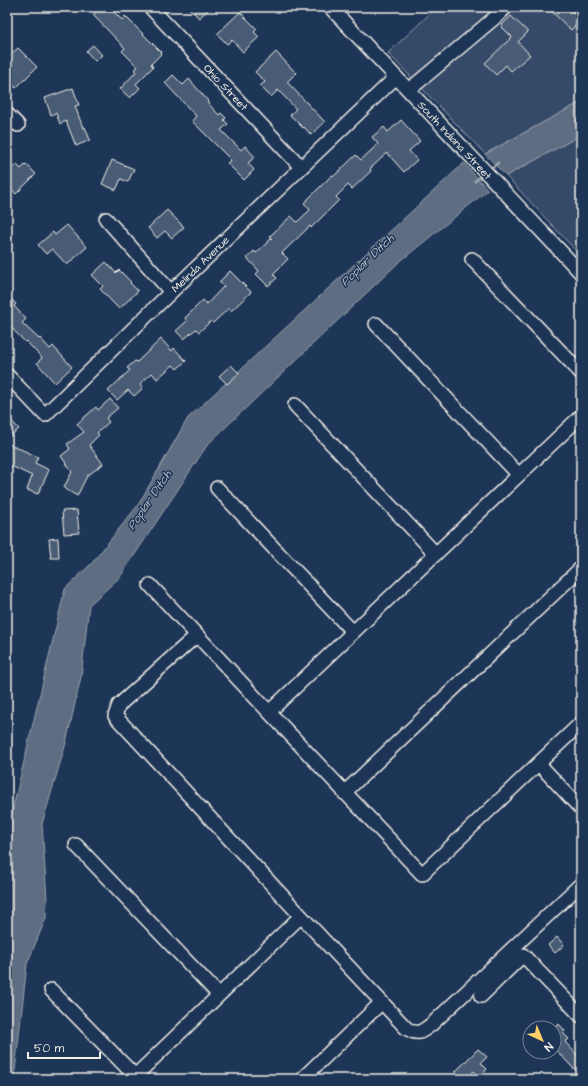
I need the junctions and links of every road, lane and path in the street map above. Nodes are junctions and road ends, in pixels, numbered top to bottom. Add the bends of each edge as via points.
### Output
1 (150, 7) edge
2 (330, 7) edge
3 (506, 7) edge
4 (396, 77) junction
5 (409, 90) junction
6 (7, 114) edge
7 (18, 125) dead end
8 (301, 168) junction
9 (106, 218) dead end
10 (472, 259) dead end
11 (581, 273) edge
12 (171, 292) junction
13 (376, 324) dead end
14 (581, 373) edge
15 (7, 375) edge
16 (295, 405) dead end
17 (581, 416) edge
18 (519, 475) junction
19 (217, 488) dead end
20 (436, 554) junction
21 (581, 568) edge
22 (150, 585) dead end
23 (353, 632) junction
24 (197, 635) junction
25 (268, 712) junction
26 (581, 723) edge
27 (538, 764) junction
28 (344, 793) junction
29 (581, 809) edge
30 (76, 845) dead end
31 (581, 884) edge
32 (301, 916) junction
33 (51, 990) dead end
34 (219, 995) junction
35 (481, 996) dead end
36 (382, 1002) junction
37 (581, 1016) edge
38 (133, 1077) edge
39 (302, 1079) edge

1 - 8 street, Ohio Street
2 - 4 street, South Indiana Street
3 - 5 street
4 - 5 street, South Indiana Street
4 - 8 street, Melinda Avenue
5 - 11 street, South Indiana Street
6 - 7 street
8 - 12 street, Melinda Avenue
9 - 12 street
10 - 14 street
12 - 15 street, Melinda Avenue via 45,415
13 - 18 street
16 - 20 street
17 - 18 street
18 - 20 street
19 - 23 street
20 - 23 street
21 - 28 street
22 - 24 street
23 - 25 street
24 - 25 street
24 - 32 street via 119,705 115,716
25 - 28 street
26 - 27 street
27 - 28 street via 422,874
27 - 29 street
30 - 34 street
31 - 36 street via 421,1032 413,1033 406,1028
32 - 34 street
32 - 36 street
33 - 38 street
34 - 38 street
35 - 37 street via 523,955
36 - 39 street

